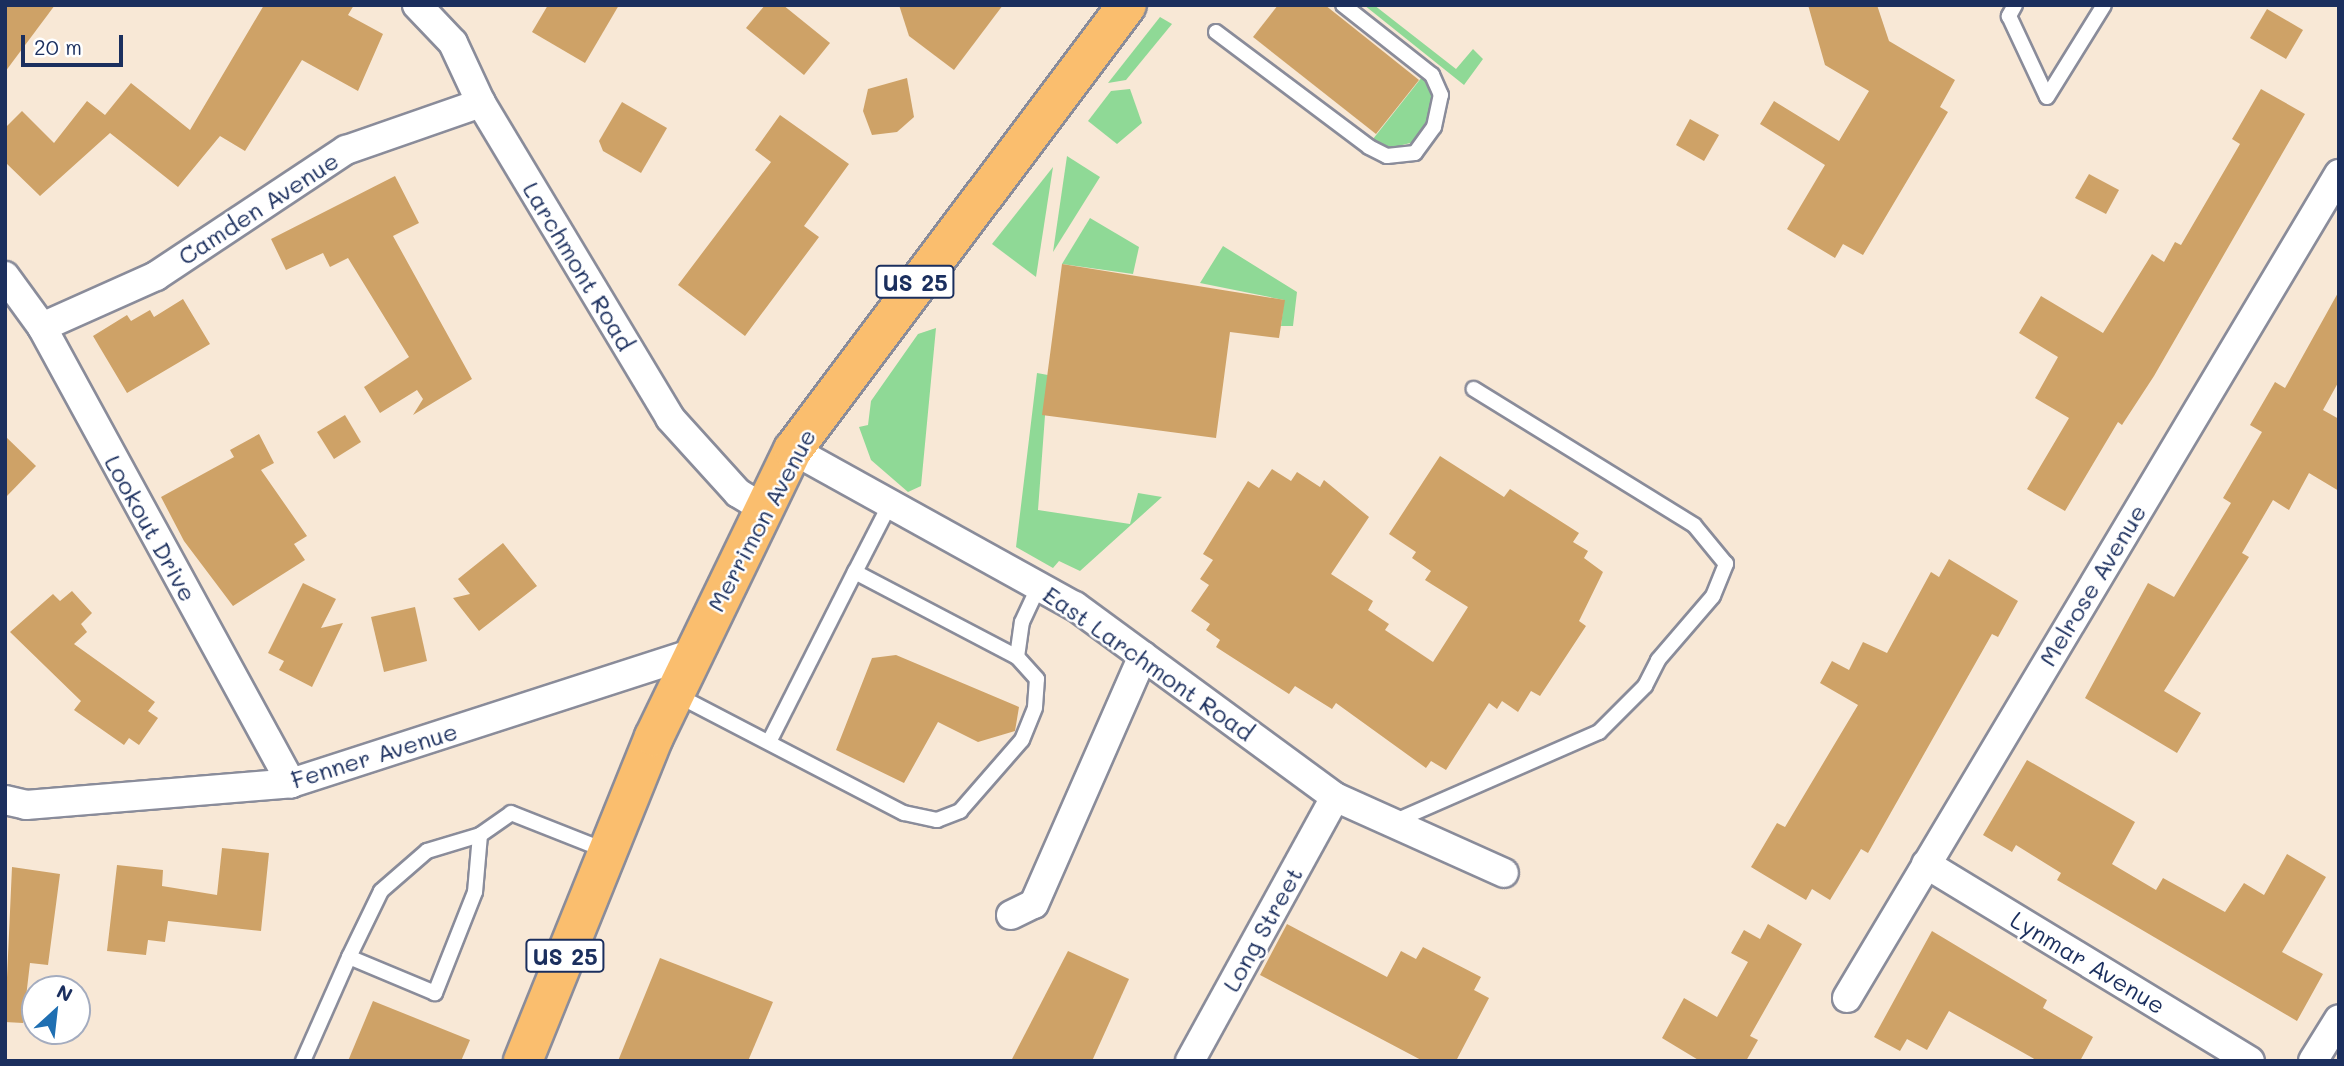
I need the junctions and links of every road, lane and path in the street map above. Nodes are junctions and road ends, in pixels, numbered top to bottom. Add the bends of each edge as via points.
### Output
1 (416, 5) edge
2 (1343, 5) edge
3 (2015, 5) edge
4 (2104, 5) edge
5 (1122, 7) edge
6 (1216, 32) dead end
7 (481, 103) junction
8 (2339, 173) edge
9 (5, 276) edge
10 (41, 327) junction
11 (1474, 389) dead end
12 (793, 450) junction
13 (890, 504) junction
14 (765, 509) junction
15 (855, 572) junction
16 (1039, 586) junction
17 (691, 654) junction
18 (1143, 656) junction
19 (1017, 657) junction
20 (674, 693) junction
21 (769, 742) junction
22 (290, 783) junction
23 (1335, 797) junction
24 (5, 800) edge
25 (1392, 822) junction
26 (480, 835) junction
27 (608, 852) junction
28 (1926, 864) junction
29 (1504, 873) dead end
30 (1011, 915) dead end
31 (349, 957) junction
32 (1847, 998) dead end
33 (2339, 1019) edge
34 (303, 1061) edge
35 (523, 1061) edge
36 (1189, 1061) edge
37 (2250, 1061) edge
38 (2313, 1061) edge

1 - 7 street, Larchmont Road via 453,43
2 - 6 lane via 1432,75 1441,95 1434,127 1415,153 1387,156 1369,147
3 - 4 lane via 2009,16 2047,97
5 - 12 main road, Merrimon Avenue / US 25
7 - 10 street, Camden Avenue via 346,150 156,276
7 - 14 street, Larchmont Road via 670,418 738,493
8 - 28 street, Melrose Avenue
9 - 10 street, Lookout Drive
10 - 22 street, Lookout Drive
11 - 25 lane via 1694,526 1726,564 1713,596 1658,660 1645,686 1599,732
12 - 13 street, East Larchmont Road
12 - 14 main road, Merrimon Avenue / US 25
13 - 15 lane
13 - 16 street, East Larchmont Road
14 - 17 main road, Merrimon Avenue / US 25
15 - 19 lane
15 - 21 lane
16 - 18 street, East Larchmont Road
16 - 19 lane via 1022,622
17 - 20 main road, Merrimon Avenue / US 25
17 - 22 street, Fenner Avenue
18 - 23 street, East Larchmont Road
18 - 30 street via 1034,904
19 - 21 lane via 1037,679 1035,707 1021,740 960,811 937,820 904,813
20 - 21 lane
20 - 27 main road, Merrimon Avenue / US 25
22 - 24 street, Fenner Avenue via 26,805
23 - 25 street, East Larchmont Road
23 - 36 street, Long Street
25 - 29 street, East Larchmont Road
26 - 27 lane via 511,813
26 - 31 lane via 427,851 381,891
26 - 31 lane via 475,892 435,993
27 - 35 main road, Merrimon Avenue / US 25
28 - 32 street, Melrose Avenue
28 - 37 street, Lynmar Avenue
31 - 34 lane
33 - 38 street

